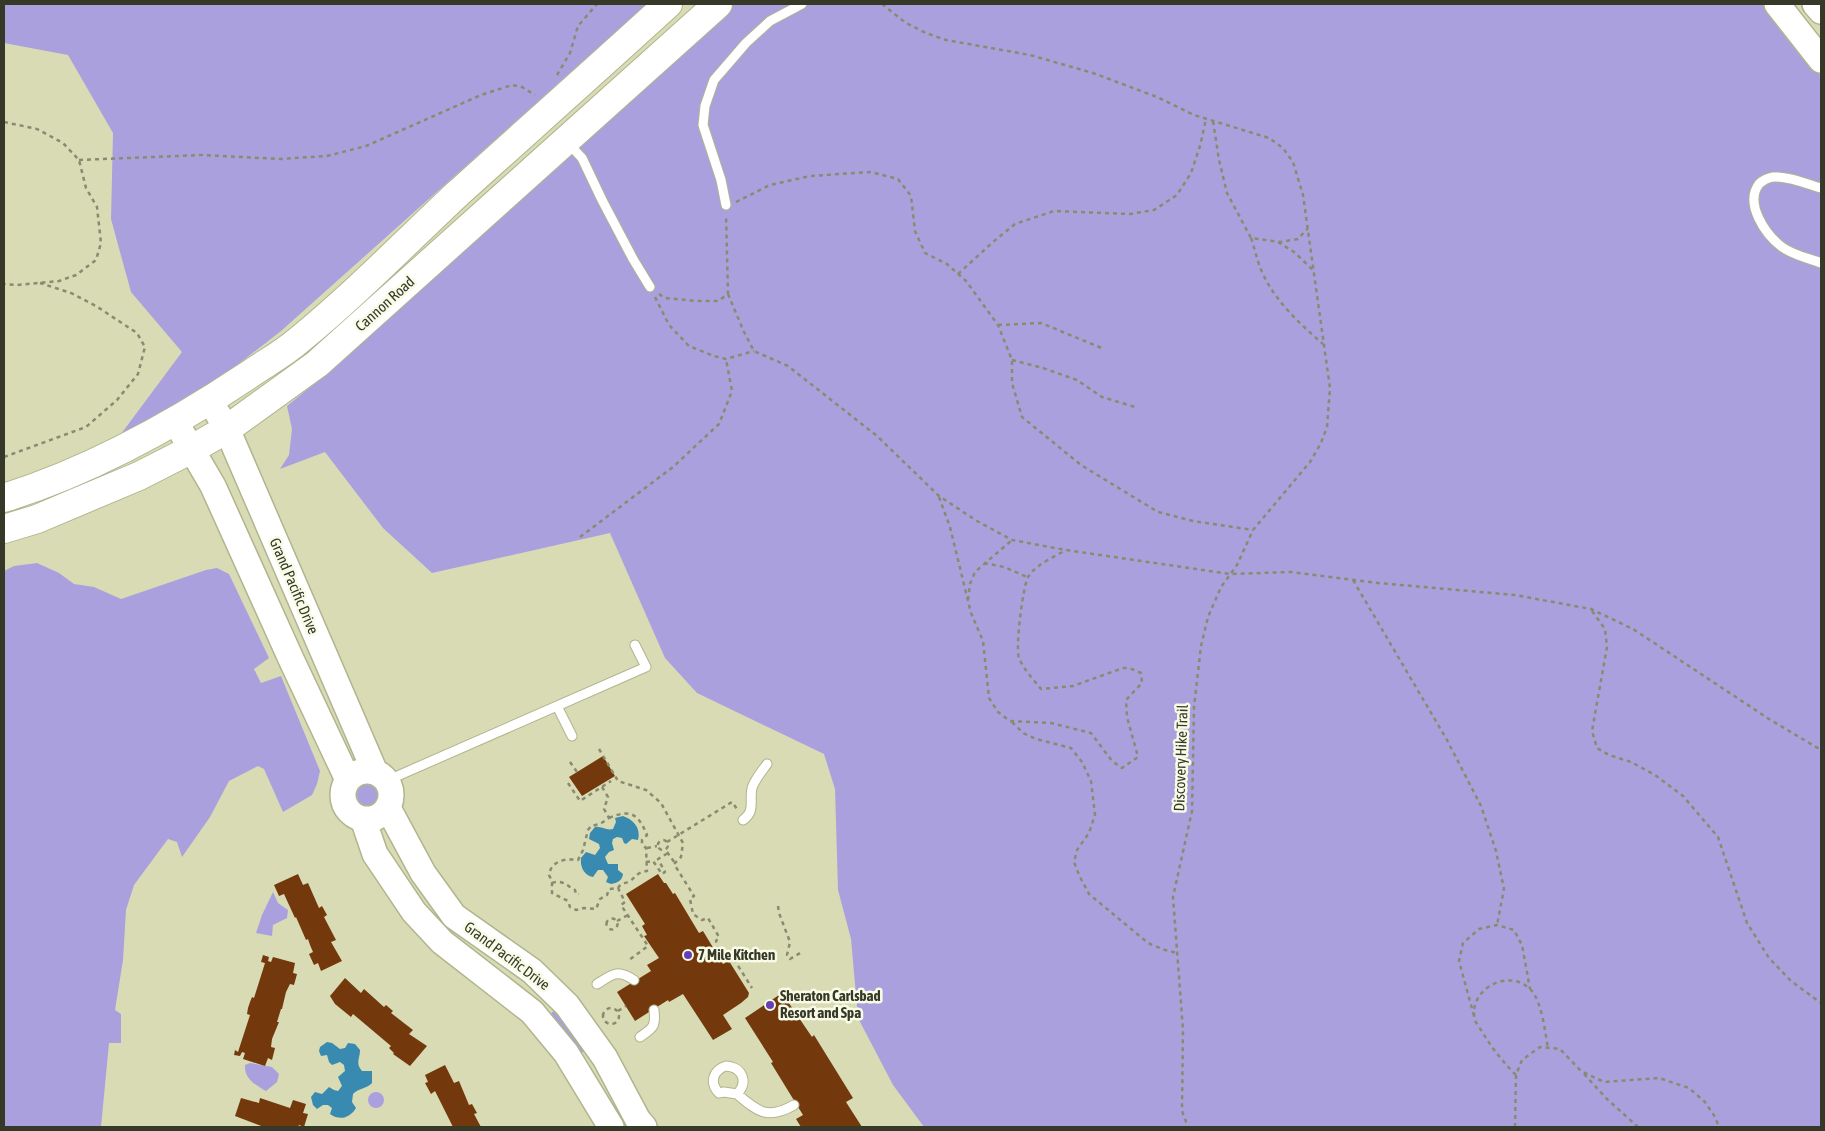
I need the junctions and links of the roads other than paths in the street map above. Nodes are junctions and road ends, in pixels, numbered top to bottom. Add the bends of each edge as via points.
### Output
1 (668, 4) edge
2 (718, 4) edge
3 (802, 4) edge
4 (1778, 4) edge
5 (1815, 4) edge
6 (1821, 11) edge
7 (1821, 60) edge
8 (566, 141) junction
9 (1821, 188) edge
10 (726, 205) road end
11 (1821, 263) edge
12 (650, 287) road end
13 (210, 401) junction
14 (175, 421) junction
15 (227, 429) junction
16 (192, 449) junction
17 (4, 498) edge
18 (4, 529) edge
19 (635, 645) dead end
20 (320, 646) junction
21 (291, 659) junction
22 (557, 706) junction
23 (572, 736) dead end
24 (767, 764) dead end
25 (381, 777) junction
26 (348, 780) junction
27 (388, 808) junction
28 (363, 819) junction
29 (743, 820) dead end
30 (440, 897) junction
31 (417, 915) junction
32 (634, 980) dead end
33 (597, 984) dead end
34 (551, 989) junction
35 (529, 1010) junction
36 (654, 1010) dead end
37 (640, 1037) dead end
38 (737, 1094) dead end
39 (794, 1105) dead end
40 (611, 1127) edge
41 (644, 1127) edge

1 - 13 main road, Cannon Road via 554,93 332,312 296,342
2 - 8 main road, Cannon Road
3 - 10 lane via 770,21 746,42 714,80 705,106 703,125
4 - 7 street
5 - 6 street
8 - 12 lane via 582,158
8 - 15 main road, Cannon Road via 317,364
9 - 11 lane via 1774,177 1761,182 1754,198 1766,230 1777,242 1789,251
13 - 14 main road, Cannon Road
13 - 15 street, Grand Pacific Drive
14 - 16 street
14 - 17 main road, Cannon Road via 94,463 38,488
15 - 16 main road, Cannon Road
15 - 20 street, Grand Pacific Drive
16 - 18 main road, Cannon Road via 139,476
16 - 21 street via 213,486
19 - 22 lane via 646,667
20 - 21 street
20 - 25 street, Grand Pacific Drive
21 - 26 street
22 - 23 lane
22 - 25 lane
24 - 29 lane via 752,788 752,808
25 - 26 street via 360,772
25 - 27 street via 392,794
26 - 28 street via 343,792 344,804 351,814
27 - 28 street via 377,818
27 - 30 street, Grand Pacific Drive via 423,873
28 - 31 street, Grand Pacific Drive via 375,854
30 - 31 street
30 - 34 street, Grand Pacific Drive via 454,916 532,971
31 - 35 street, Grand Pacific Drive via 442,942
32 - 33 lane via 623,973 613,974
34 - 35 street
34 - 41 street, Grand Pacific Drive via 567,1005 605,1058
35 - 40 street, Grand Pacific Drive via 566,1053
36 - 37 lane via 656,1022 652,1030
38 - 39 lane via 762,1113 773,1114

